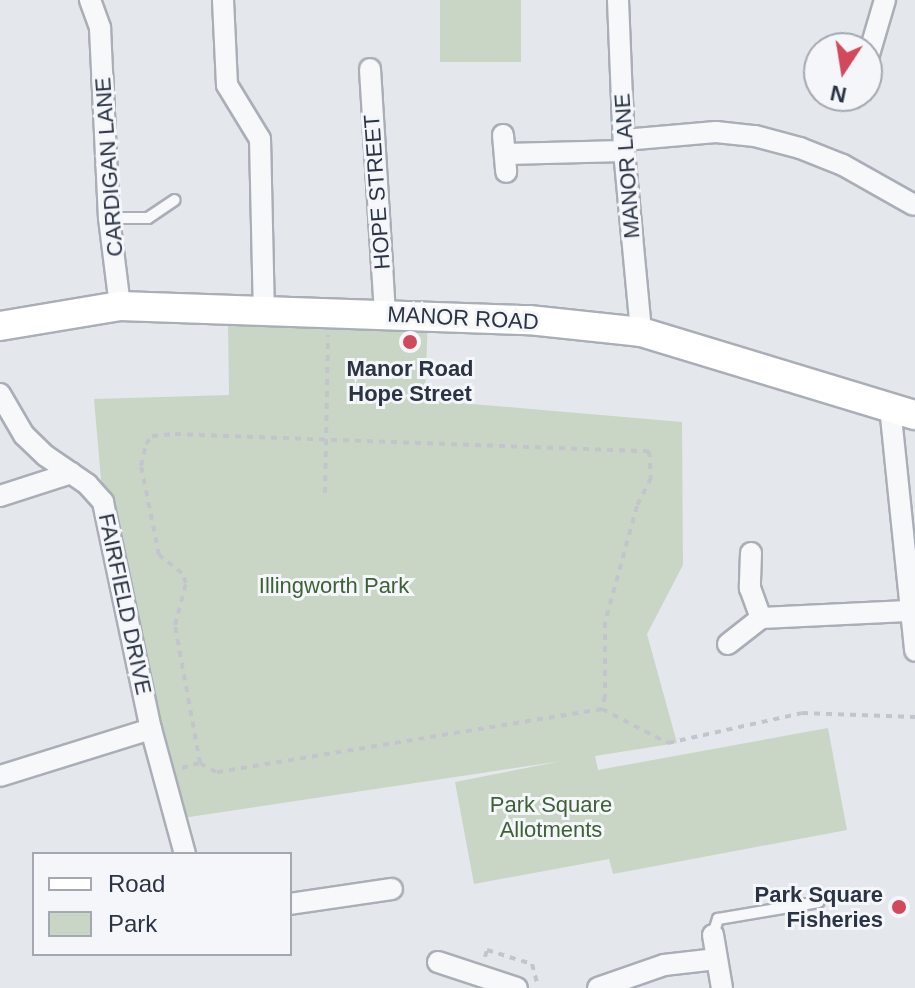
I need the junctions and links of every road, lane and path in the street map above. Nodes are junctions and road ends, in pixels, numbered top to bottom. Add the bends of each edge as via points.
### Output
1 (90, 0) edge
2 (223, 0) edge
3 (618, 0) edge
4 (885, 0) edge
5 (876, 32) edge
6 (370, 69) dead end
7 (624, 145) junction
8 (505, 154) dead end
9 (175, 200) dead end
10 (911, 209) edge
11 (109, 218) junction
12 (120, 306) junction
13 (264, 309) junction
14 (328, 312) junction
15 (385, 315) junction
16 (0, 326) edge
17 (641, 332) junction
18 (0, 394) edge
19 (902, 411) edge
20 (326, 439) junction
21 (71, 473) junction
22 (325, 493) dead end
23 (0, 496) edge
24 (751, 553) dead end
25 (908, 611) junction
26 (761, 618) junction
27 (728, 644) dead end
28 (915, 651) edge
29 (602, 709) junction
30 (915, 717) edge
31 (151, 729) junction
32 (0, 776) edge
33 (184, 852) edge
34 (392, 889) dead end
35 (819, 902) dead end
36 (292, 904) edge
37 (713, 935) joint
38 (717, 959) junction
39 (438, 962) dead end
40 (517, 988) edge
41 (598, 988) edge
42 (722, 988) edge

1 - 11 street, CARDIGAN LANE via 100,28
2 - 13 street via 227,85 260,139
3 - 7 street, MANOR LANE
4 - 5 street
6 - 15 street, HOPE STREET
7 - 8 street
7 - 10 street via 716,132 755,136 843,165
7 - 17 street, MANOR LANE
9 - 11 lane via 148,218
11 - 12 street, CARDIGAN LANE
12 - 13 street, MANOR ROAD
12 - 16 street, MANOR ROAD
13 - 14 street, MANOR ROAD
14 - 15 street, MANOR ROAD
14 - 20 path
15 - 17 street, MANOR ROAD via 529,320
17 - 19 street, MANOR ROAD
18 - 21 street, FAIRFIELD DRIVE via 24,435
19 - 25 street
20 - 22 path
20 - 29 path via 649,451 651,478 637,506 605,622
20 - 29 path via 175,434 152,436 146,444 141,466 159,555 186,583 175,625 200,763 216,772
21 - 23 street
21 - 31 street, FAIRFIELD DRIVE via 103,502
24 - 26 street via 750,588
25 - 26 street
25 - 28 street
26 - 27 street
29 - 30 path via 668,743 802,713
31 - 32 street
31 - 33 street, FAIRFIELD DRIVE
34 - 36 street
35 - 37 lane via 718,919
37 - 38 street
38 - 41 street via 664,965
38 - 42 street
39 - 40 street

